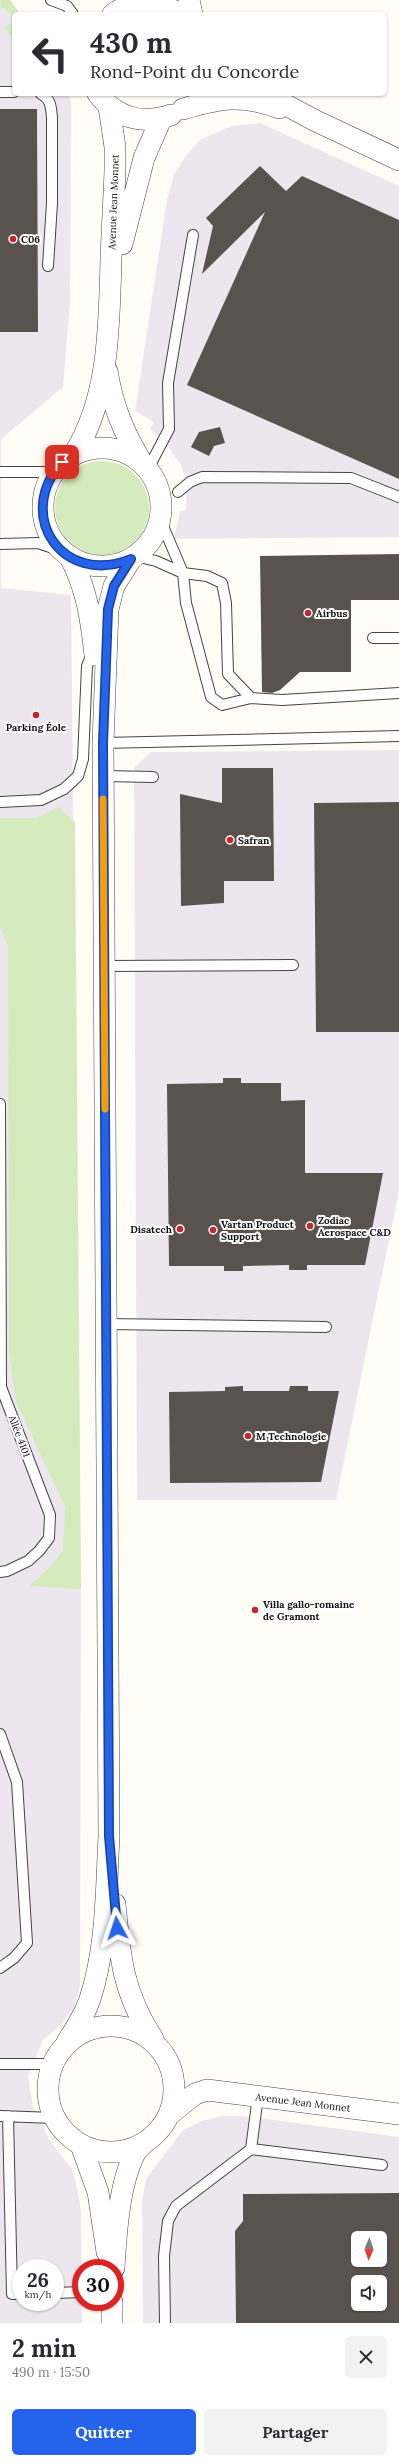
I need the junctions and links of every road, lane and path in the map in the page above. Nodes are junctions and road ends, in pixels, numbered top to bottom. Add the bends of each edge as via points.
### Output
1 (51, 0) edge
2 (189, 0) edge
3 (138, 1) edge
4 (72, 12) edge
5 (115, 12) edge
6 (177, 12) edge
7 (192, 12) edge
8 (0, 92) edge
9 (12, 92) edge
10 (44, 96) edge
11 (269, 96) edge
12 (103, 101) edge
13 (189, 101) edge
14 (161, 119) junction
15 (316, 121) junction
16 (399, 160) edge
17 (192, 235) dead end
18 (48, 266) dead end
19 (110, 298) junction
20 (106, 363) junction
21 (74, 454) junction
22 (145, 466) junction
23 (0, 472) edge
24 (53, 472) junction
25 (178, 492) dead end
26 (399, 497) edge
27 (160, 519) junction
28 (0, 544) edge
29 (66, 554) junction
30 (133, 557) junction
31 (183, 573) junction
32 (373, 638) dead end
33 (399, 638) edge
34 (94, 647) junction
35 (399, 693) edge
36 (251, 698) junction
37 (399, 736) edge
38 (103, 743) junction
39 (103, 776) junction
40 (153, 777) dead end
41 (0, 802) edge
42 (293, 965) dead end
43 (104, 966) junction
44 (0, 1104) edge
45 (1, 1175) edge
46 (106, 1324) junction
47 (326, 1327) dead end
48 (0, 1572) edge
49 (0, 1734) edge
50 (109, 1836) junction
51 (0, 1968) edge
52 (67, 2042) junction
53 (156, 2043) junction
54 (0, 2064) edge
55 (52, 2064) junction
56 (171, 2066) junction
57 (208, 2090) junction
58 (258, 2096) junction
59 (170, 2114) junction
60 (399, 2114) edge
61 (4, 2116) edge
62 (54, 2118) junction
63 (145, 2142) junction
64 (81, 2145) junction
65 (251, 2149) junction
66 (382, 2165) dead end
67 (108, 2259) edge
68 (115, 2259) edge
69 (12, 2294) edge
70 (112, 2311) edge
71 (112, 2323) edge
72 (165, 2323) edge

1 - 4 lane via 67,6
2 - 7 street
3 - 5 street
3 - 6 street via 171,8
8 - 9 lane
10 - 18 lane via 48,98 52,118 52,203
11 - 15 street
12 - 14 street via 125,117 143,121
12 - 19 street, Avenue Jean Monnet via 115,147
13 - 14 street
13 - 15 street via 243,98
14 - 19 street, Avenue Jean Monnet via 137,179
15 - 16 street
17 - 22 lane via 168,383 169,429
19 - 20 street, Avenue Jean Monnet
20 - 21 street, Avenue Jean Monnet via 94,411 83,440
20 - 22 street, Avenue Jean Monnet via 112,401 119,420
21 - 22 street via 102,447 117,449 130,454
21 - 24 street
22 - 27 street via 160,494
23 - 24 lane
24 - 29 street via 45,488 42,505 44,522 51,538
25 - 26 lane via 190,482 202,477 351,478
27 - 30 street via 151,540
27 - 31 lane
28 - 29 lane via 38,543
29 - 30 street via 81,563 106,566
29 - 34 street via 84,585 92,619
30 - 31 lane via 156,561
30 - 38 street via 114,586 108,609
31 - 36 lane via 207,576 222,583 226,603 228,674
31 - 36 lane via 186,603 211,697 222,706
32 - 33 lane
34 - 38 street
34 - 41 lane via 87,666 83,759 78,776 64,789 41,800
35 - 36 lane via 282,700
37 - 38 lane
38 - 39 street
39 - 40 lane
39 - 43 street
42 - 43 lane
43 - 46 street
44 - 45 lane, Allée 4101
45 - 48 lane, Allée 4101 via 1,1387 50,1515 49,1538 39,1551 28,1561
46 - 47 lane
46 - 50 street
49 - 51 lane via 17,1782 27,1943 14,1958
50 - 52 street via 105,1915 97,1972 86,2010
50 - 53 street via 122,1966 137,2015
52 - 53 street via 86,2029 106,2025 128,2027
52 - 55 street
53 - 56 street
54 - 55 lane
55 - 62 street via 47,2096
56 - 57 street, Avenue Jean Monnet
56 - 59 street via 175,2087
57 - 58 street, Avenue Jean Monnet
57 - 59 street via 195,2094
58 - 60 street, Avenue Jean Monnet
58 - 65 lane
59 - 63 street via 161,2128
61 - 62 lane
61 - 69 lane
62 - 64 street via 63,2131
63 - 64 street via 128,2150 106,2152
63 - 68 street via 135,2152 128,2172
64 - 67 street via 98,2192
65 - 66 lane
65 - 72 lane via 176,2206 168,2221 164,2256
70 - 71 street

